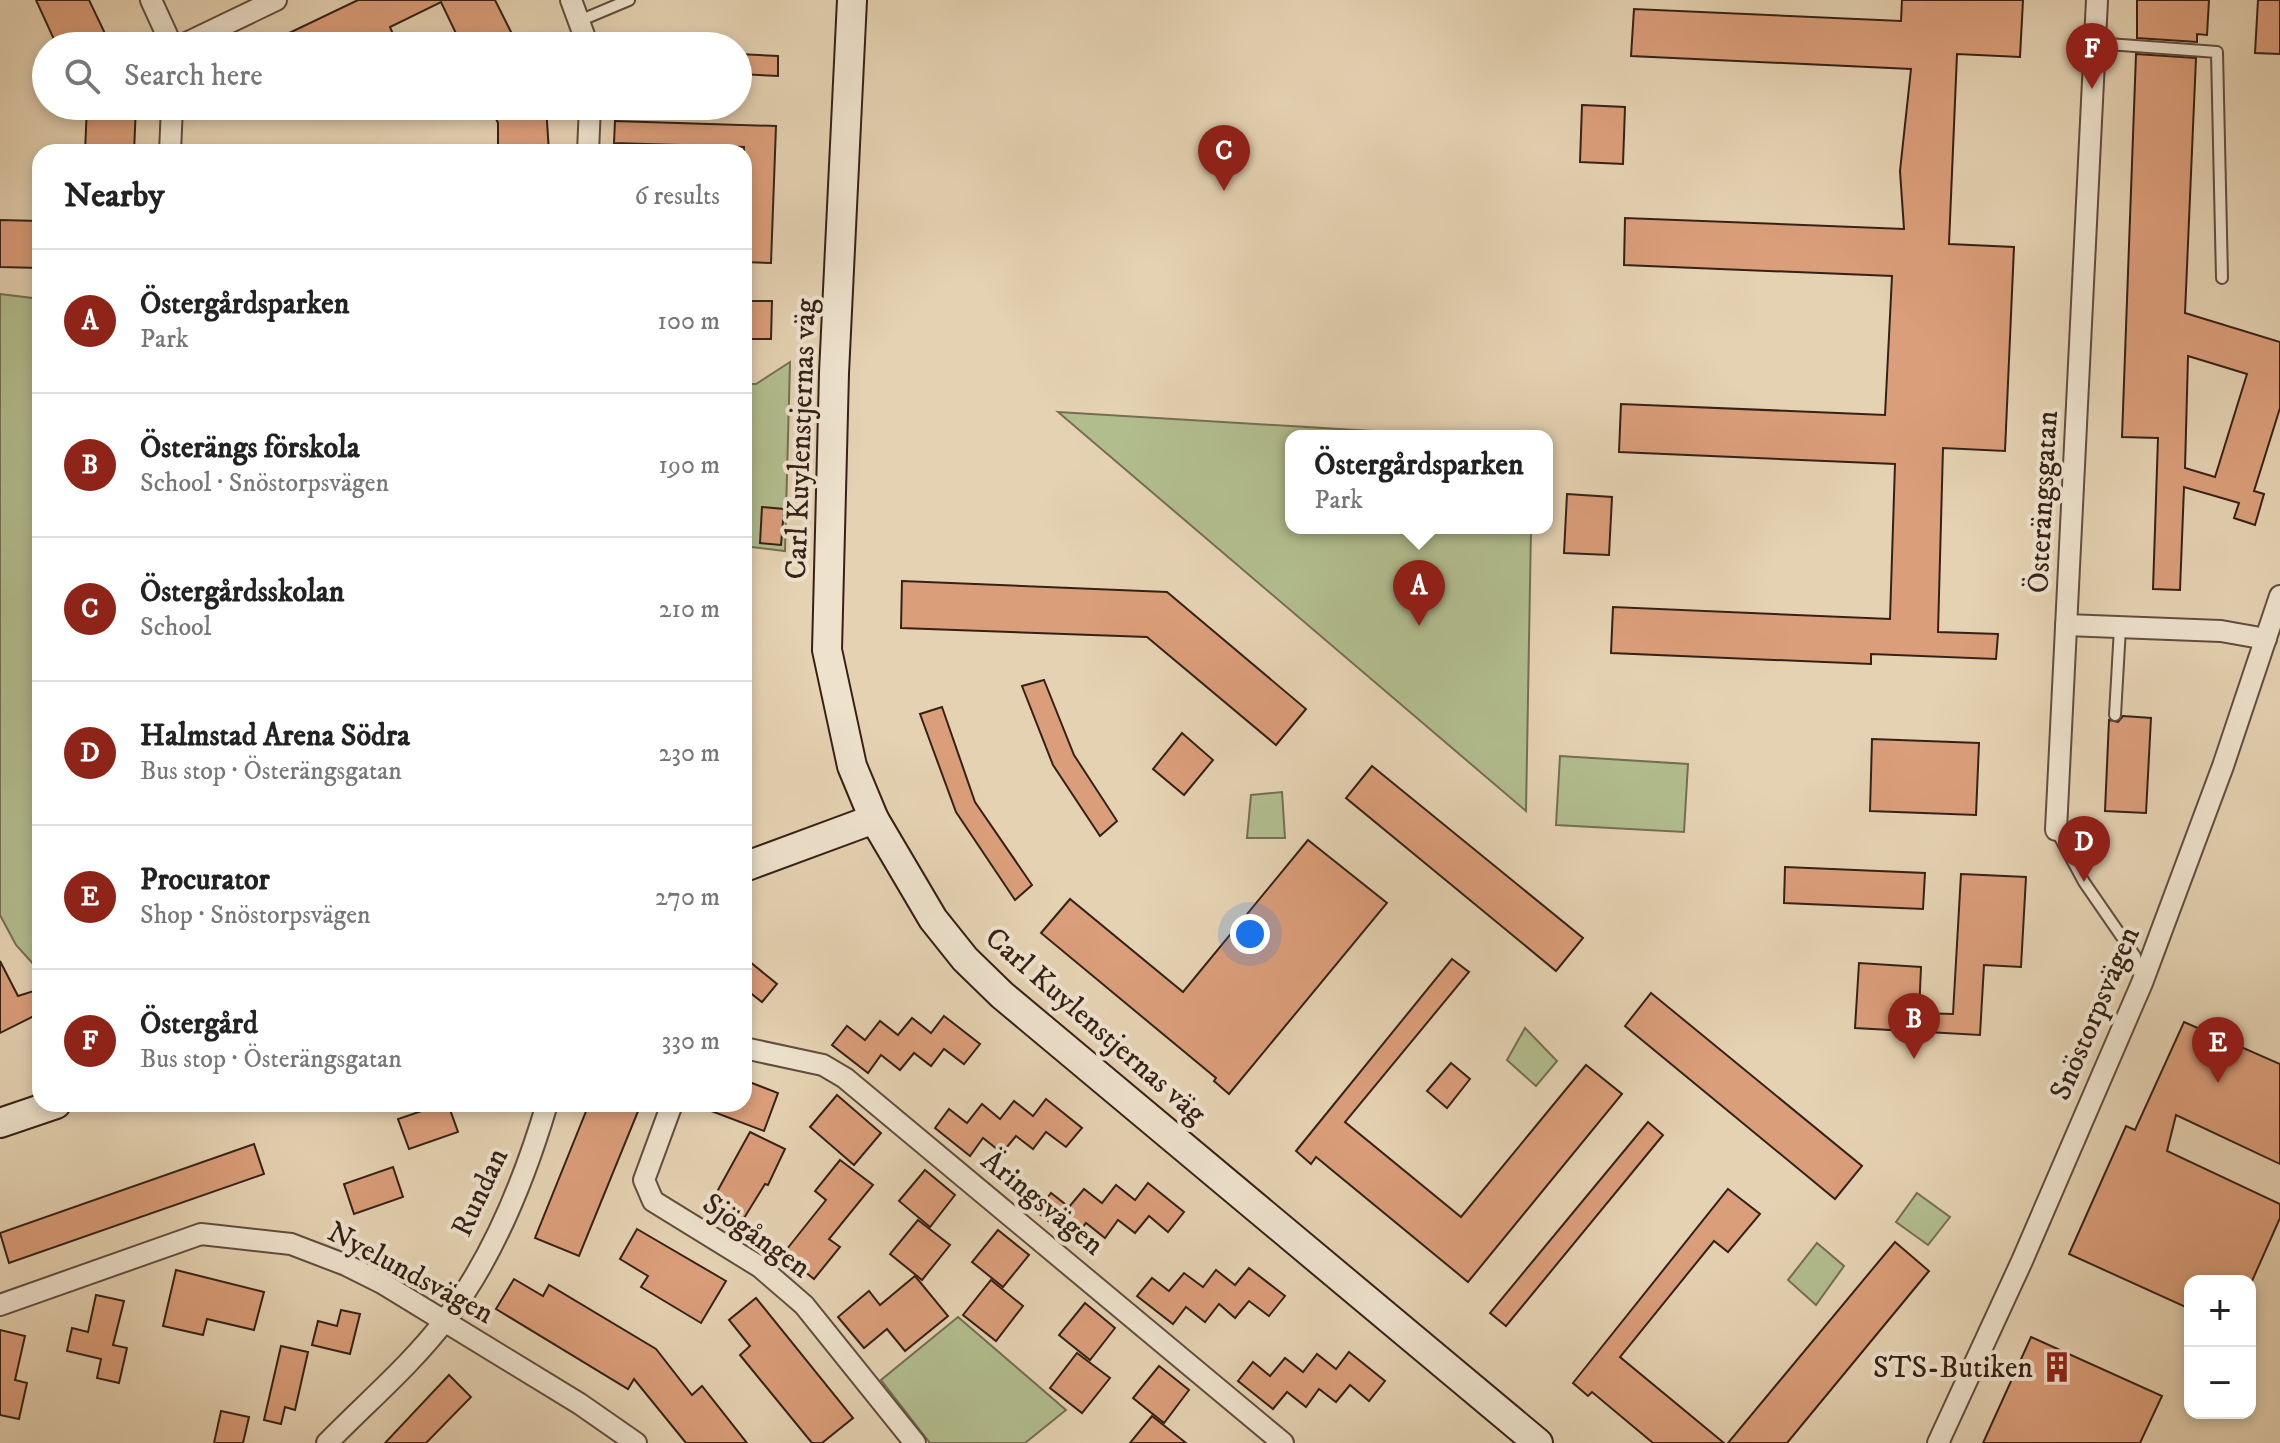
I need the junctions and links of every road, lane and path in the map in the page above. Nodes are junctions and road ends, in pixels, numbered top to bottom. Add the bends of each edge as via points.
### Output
1 (151, 0) edge
2 (276, 0) edge
3 (571, 0) edge
4 (629, 0) edge
5 (852, 0) edge
6 (2097, 0) edge
7 (579, 21) junction
8 (166, 32) edge
9 (209, 32) edge
10 (583, 32) edge
11 (2094, 43) junction
12 (171, 120) edge
13 (589, 120) edge
14 (170, 144) edge
15 (588, 144) edge
16 (2222, 278) dead end
17 (2280, 596) edge
18 (2066, 625) junction
19 (2120, 628) junction
20 (2266, 639) junction
21 (2115, 715) dead end
22 (874, 819) junction
23 (2056, 830) joint
24 (752, 864) edge
25 (2142, 983) junction
26 (752, 1050) edge
27 (32, 1112) edge
28 (544, 1112) edge
29 (669, 1112) edge
30 (0, 1123) edge
31 (0, 1305) edge
32 (445, 1320) junction
33 (327, 1443) edge
34 (636, 1443) edge
35 (915, 1443) edge
36 (1283, 1443) edge
37 (1538, 1443) edge
38 (1938, 1443) edge

1 - 8 street
2 - 9 street
3 - 7 street
4 - 7 lane
5 - 22 street, Carl Kuylenstjernas väg via 827,650 852,766
6 - 11 street, Österängsgatan
7 - 10 street
11 - 16 lane via 2217,52
11 - 18 street, Österängsgatan
12 - 14 street
13 - 15 street
17 - 20 street, Snöstorpsvägen
18 - 19 street
18 - 23 street, Österängsgatan
19 - 20 street via 2221,631
19 - 21 lane
20 - 25 street, Snöstorpsvägen
22 - 24 street
22 - 37 street, Carl Kuylenstjernas väg via 933,919 1002,995
23 - 25 lane, Österängsgatan via 2135,956
25 - 38 street, Snöstorpsvägen
26 - 36 street, Äringsvägen via 823,1065 845,1078
27 - 30 street
28 - 32 street, Rundan via 525,1172
29 - 35 street, Sjögången via 644,1180 653,1201 760,1267 804,1305
31 - 32 street, Nyelundsvägen via 201,1234 291,1244 321,1254
32 - 33 street, Rundan
32 - 34 street, Nyelundsvägen

